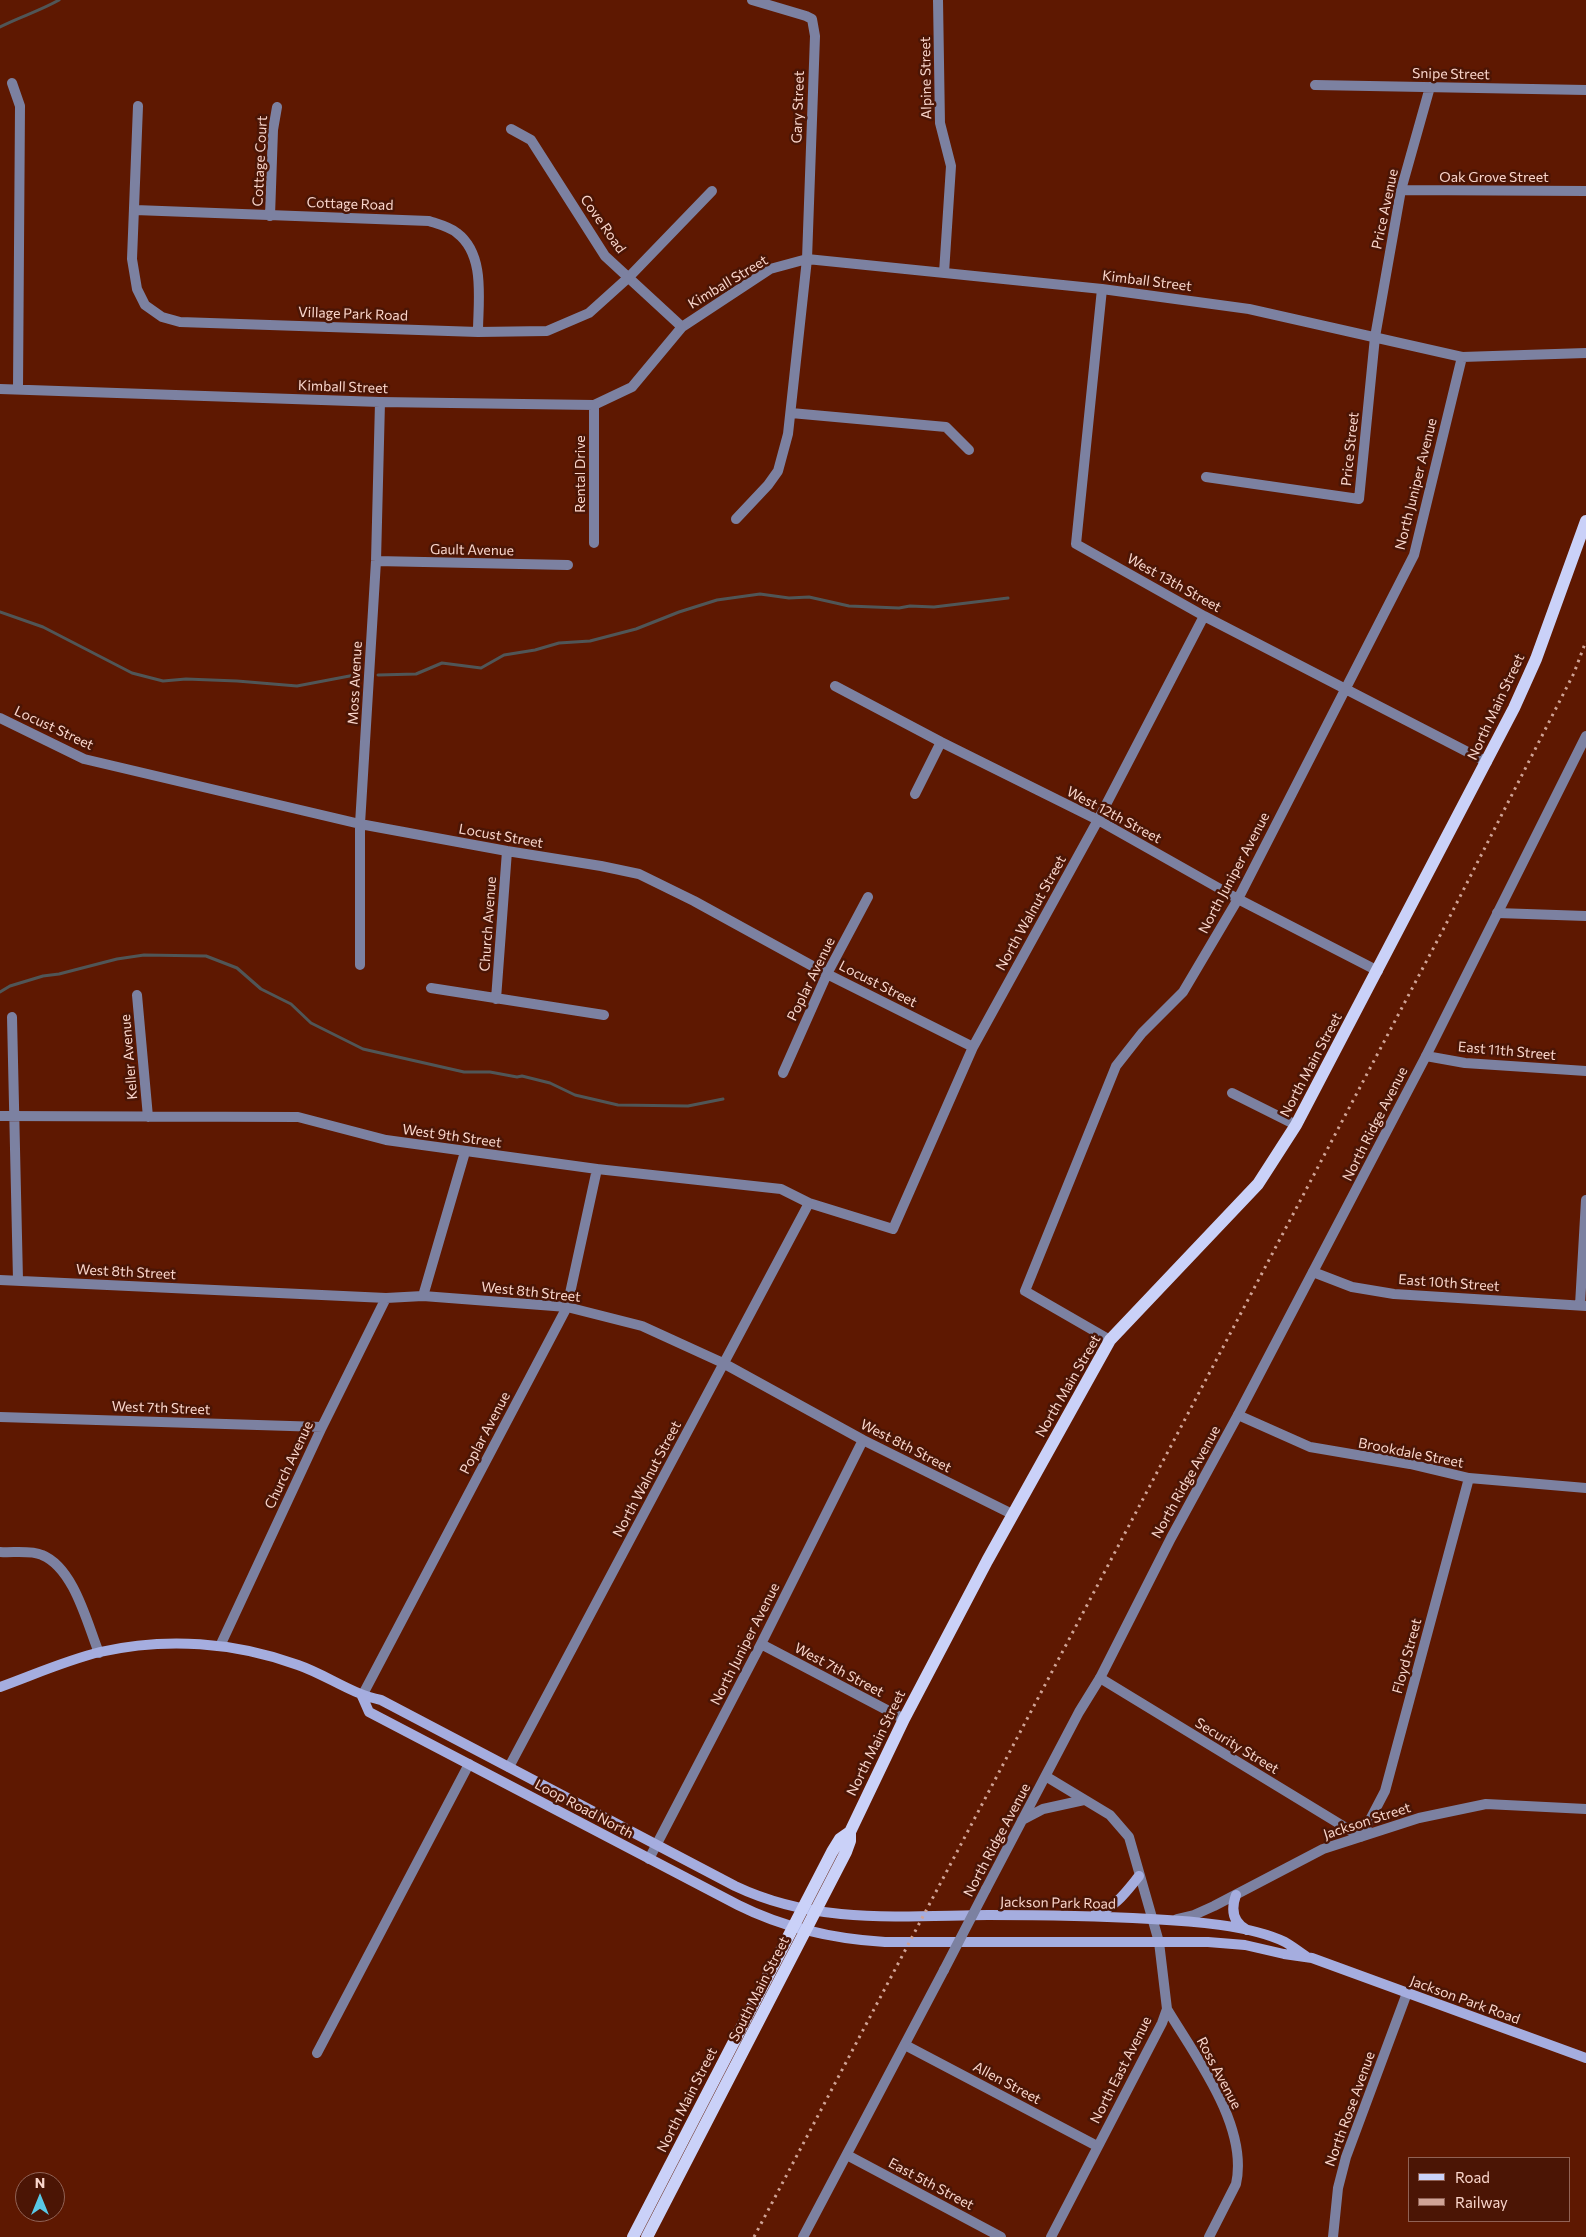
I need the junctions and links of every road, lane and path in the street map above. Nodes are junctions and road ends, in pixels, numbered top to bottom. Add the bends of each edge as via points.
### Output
1 (752, 0) edge
2 (938, 0) edge
3 (12, 83) dead end
4 (1315, 85) dead end
5 (1430, 87) junction
6 (1586, 90) edge
7 (138, 106) dead end
8 (277, 108) dead end
9 (511, 129) dead end
10 (1401, 190) junction
11 (712, 191) dead end
12 (1586, 191) edge
13 (135, 210) junction
14 (270, 216) junction
15 (807, 260) junction
16 (944, 273) junction
17 (629, 277) junction
18 (1102, 289) junction
19 (682, 327) junction
20 (478, 332) junction
21 (1375, 337) junction
22 (1586, 353) edge
23 (1462, 357) junction
24 (0, 389) edge
25 (18, 389) junction
26 (380, 402) junction
27 (594, 405) junction
28 (791, 414) junction
29 (969, 450) dead end
30 (1206, 477) dead end
31 (736, 519) dead end
32 (1586, 521) edge
33 (594, 543) dead end
34 (376, 562) junction
35 (568, 565) dead end
36 (1204, 616) junction
37 (835, 686) dead end
38 (1346, 689) junction
39 (0, 718) edge
40 (1586, 736) edge
41 (941, 742) junction
42 (1487, 762) junction
43 (915, 794) dead end
44 (1098, 820) junction
45 (360, 824) junction
46 (507, 851) junction
47 (868, 898) dead end
48 (1238, 898) junction
49 (1497, 913) junction
50 (1586, 916) edge
51 (360, 965) dead end
52 (1378, 971) junction
53 (827, 974) junction
54 (431, 988) dead end
55 (137, 995) dead end
56 (496, 999) junction
57 (604, 1015) dead end
58 (12, 1017) dead end
59 (973, 1047) junction
60 (1426, 1056) junction
61 (1586, 1071) edge
62 (783, 1073) dead end
63 (1232, 1092) dead end
64 (0, 1116) edge
65 (13, 1116) junction
66 (148, 1117) junction
67 (1296, 1125) junction
68 (465, 1152) junction
69 (597, 1169) junction
70 (1586, 1200) edge
71 (809, 1203) junction
72 (893, 1229) joint
73 (1313, 1272) junction
74 (0, 1280) edge
75 (18, 1280) junction
76 (423, 1296) junction
77 (386, 1298) junction
78 (1583, 1305) edge
79 (567, 1308) junction
80 (1110, 1340) junction
81 (723, 1363) junction
82 (1238, 1415) junction
83 (0, 1416) edge
84 (322, 1427) junction
85 (863, 1440) junction
86 (1469, 1478) junction
87 (1586, 1488) edge
88 (1012, 1514) junction
89 (0, 1552) edge
90 (761, 1644) junction
91 (220, 1646) junction
92 (99, 1653) junction
93 (1100, 1678) junction
94 (0, 1687) edge
95 (362, 1696) junction
96 (904, 1719) junction
97 (469, 1764) junction
98 (509, 1767) junction
99 (1047, 1777) junction
100 (1084, 1800) junction
101 (1586, 1808) edge
102 (1022, 1820) junction
103 (1361, 1837) junction
104 (657, 1845) junction
105 (650, 1859) junction
106 (1139, 1876) junction
107 (1236, 1895) junction
108 (809, 1911) junction
109 (1082, 1916) junction
110 (1152, 1919) junction
111 (1171, 1920) junction
112 (800, 1929) junction
113 (1252, 1933) junction
114 (1159, 1942) junction
115 (1307, 1957) junction
116 (1407, 1993) junction
117 (1167, 2009) junction
118 (905, 2045) junction
119 (317, 2053) dead end
120 (1586, 2058) edge
121 (1097, 2146) junction
122 (847, 2155) junction
123 (633, 2237) edge
124 (647, 2237) edge
125 (803, 2237) edge
126 (1001, 2237) edge
127 (1051, 2237) edge
128 (1210, 2237) edge
129 (1333, 2237) edge

1 - 15 street, Gary Street via 806,16 812,19 814,27
2 - 16 street, Alpine Street via 940,123 951,166
3 - 25 street via 20,106
4 - 5 street, Snipe Street
5 - 6 street, Snipe Street
5 - 10 street, Price Avenue
7 - 13 street, Village Park Road
8 - 14 street, Cottage Court via 273,130
9 - 17 street, Cove Road via 531,140 605,256
10 - 12 street, Oak Grove Street
10 - 21 street, Price Avenue
11 - 17 street, Village Park Road
13 - 14 street, Cottage Road
13 - 20 street, Village Park Road via 132,259 137,289 145,306 162,318 180,322
14 - 20 street, Cottage Road via 429,220 458,233 472,252 477,268
15 - 16 street, Kimball Street
15 - 19 street, Kimball Street via 770,269
15 - 28 street, Gary Street
16 - 18 street, Kimball Street
17 - 19 street, Cove Road
17 - 20 street, Village Park Road via 589,313 548,331
18 - 21 street, Kimball Street via 1249,309
18 - 36 street, West 13th Street via 1076,544
19 - 27 street, Kimball Street via 632,387
21 - 23 street, Kimball Street
21 - 30 street, Price Street via 1359,499
22 - 23 street, Kimball Street
23 - 38 street, North Juniper Avenue via 1414,555
24 - 25 street, Kimball Street
25 - 26 street, Kimball Street
26 - 27 street, Kimball Street
26 - 34 street, Moss Avenue
27 - 33 street, Rental Drive
28 - 29 street via 946,427
28 - 31 street, Gary Street via 778,471
32 - 42 main road, North Main Street via 1536,660
34 - 35 street, Gault Avenue
34 - 45 street, Moss Avenue
36 - 38 street, West 13th Street
36 - 44 street, North Walnut Street
37 - 41 street, West 12th Street
38 - 42 street, West 13th Street
38 - 48 street, North Juniper Avenue
39 - 45 street, Locust Street via 84,759
40 - 49 street, North Ridge Avenue
41 - 43 street
41 - 44 street, West 12th Street
42 - 52 main road, North Main Street
44 - 48 street, West 12th Street
44 - 59 street, North Walnut Street
45 - 46 street, Locust Street
45 - 51 street, Moss Avenue
46 - 53 street, Locust Street via 639,874
46 - 56 street, Church Avenue
47 - 53 street, Poplar Avenue
48 - 52 street, West 12th Street
48 - 80 street, North Juniper Avenue via 1183,992 1142,1033 1116,1066 1025,1291
49 - 50 street
49 - 60 street, North Ridge Avenue
52 - 67 main road, North Main Street
53 - 59 street, Locust Street
53 - 62 street, Poplar Avenue
54 - 56 street
55 - 66 street, Keller Avenue
56 - 57 street
58 - 65 street
59 - 72 street, North Walnut Street
60 - 61 street, East 11th Street via 1465,1063
60 - 73 street, North Ridge Avenue
63 - 67 street
64 - 65 street, West 9th Street
65 - 66 street, West 9th Street
65 - 75 street
66 - 68 street, West 9th Street via 298,1117 386,1140
67 - 80 main road, North Main Street via 1258,1184
68 - 69 street, West 9th Street
68 - 76 street
69 - 71 street, West 9th Street via 781,1189
69 - 79 street, Poplar Avenue
70 - 78 street
71 - 72 street, West 9th Street
71 - 81 street, North Walnut Street
73 - 78 street, East 10th Street via 1352,1287 1394,1294
73 - 82 street, North Ridge Avenue
74 - 75 street, West 8th Street
75 - 77 street, West 8th Street
76 - 77 street, West 8th Street
76 - 79 street, West 8th Street
77 - 84 street, Church Avenue
79 - 81 street, West 8th Street via 642,1326
79 - 95 street, Poplar Avenue
80 - 88 main road, North Main Street
81 - 85 street, West 8th Street
81 - 98 street, North Walnut Street
82 - 86 street, Brookdale Street via 1310,1447
82 - 93 street, North Ridge Avenue
83 - 84 street, West 7th Street
84 - 91 street, Church Avenue
85 - 88 street, West 8th Street
85 - 90 street, North Juniper Avenue
86 - 87 street, Brookdale Street
86 - 103 street, Floyd Street via 1385,1791
88 - 96 main road, North Main Street
89 - 92 street via 41,1554 69,1577
90 - 96 street, West 7th Street
90 - 104 street, North Juniper Avenue
91 - 92 main road, Loop Road North via 140,1645
91 - 95 main road, Loop Road North via 299,1665
92 - 94 main road, Loop Road North
93 - 99 street, North Ridge Avenue
93 - 103 street, Security Street
95 - 97 main road, Loop Road North via 369,1712
95 - 98 main road, Loop Road North via 382,1700
96 - 108 main road, North Main Street via 850,1832 846,1852
97 - 105 main road, Loop Road North
97 - 119 street
98 - 104 main road, Loop Road North
99 - 100 street, North East Avenue
99 - 102 street, North Ridge Avenue
100 - 102 street via 1044,1809
100 - 106 street, North East Avenue via 1110,1815 1129,1837
101 - 103 street, Jackson Street via 1486,1804 1420,1818
102 - 118 street, North Ridge Avenue, bridge
103 - 107 street, Jackson Street via 1323,1849
104 - 105 street, North Juniper Avenue
104 - 108 main road, Loop Road North via 750,1893
105 - 112 main road, Loop Road North via 746,1909
106 - 109 main road via 1120,1899 1104,1911
106 - 110 street, North East Avenue
107 - 111 street, Jackson Street via 1194,1915
107 - 113 main road via 1234,1916 1240,1926
108 - 109 main road, Jackson Park Road via 874,1916
108 - 112 main road, North Main Street
109 - 110 main road, Jackson Park Road
110 - 111 main road, Jackson Park Road
110 - 114 street, North East Avenue
111 - 113 main road, Jackson Park Road
112 - 114 main road, Jackson Park Road via 847,1939 895,1942
112 - 123 main road, North Main Street
112 - 124 main road, South Main Street
113 - 115 main road, Jackson Park Road via 1284,1942
114 - 115 main road, Jackson Park Road via 1236,1944
114 - 117 street, North East Avenue
115 - 116 main road, Jackson Park Road
116 - 120 main road, Jackson Park Road
116 - 129 street, North Rose Avenue via 1346,2157 1338,2188
117 - 121 street, North East Avenue
117 - 128 street, Ross Avenue via 1222,2104 1237,2154 1236,2184
118 - 121 street, Allen Street
118 - 122 street, North Ridge Avenue
121 - 127 street, North East Avenue
122 - 125 street, North Ridge Avenue
122 - 126 street, East 5th Street

